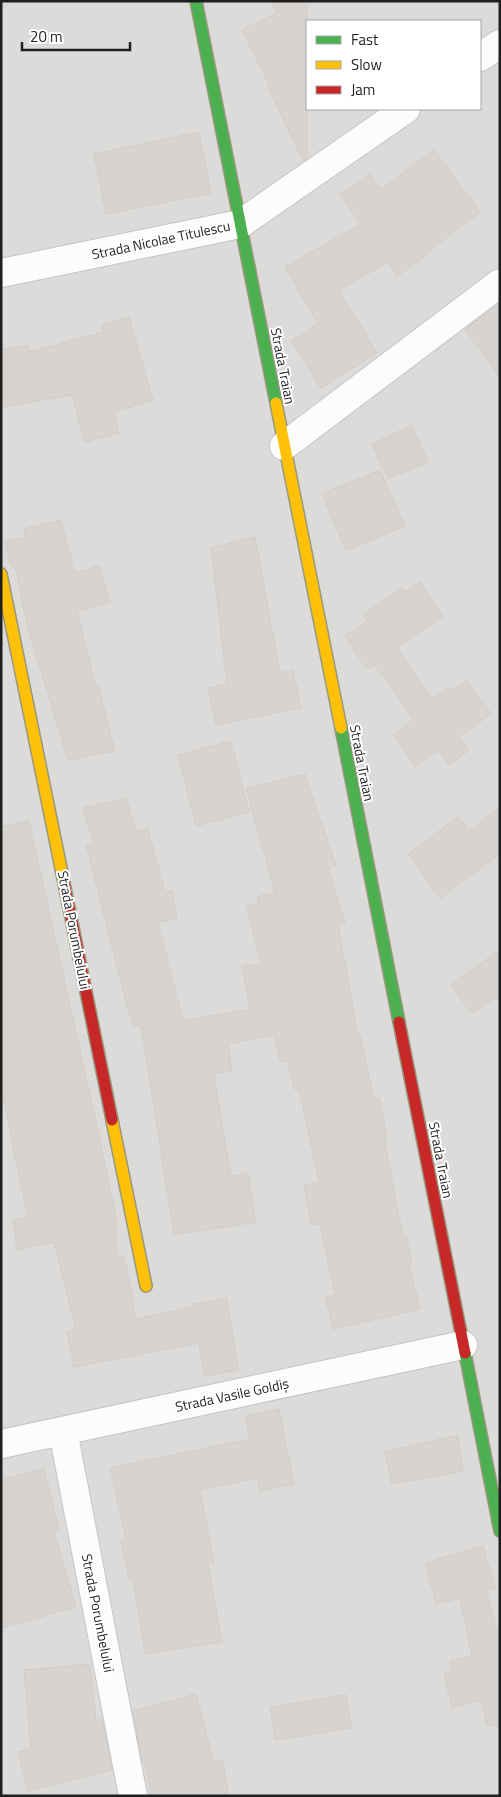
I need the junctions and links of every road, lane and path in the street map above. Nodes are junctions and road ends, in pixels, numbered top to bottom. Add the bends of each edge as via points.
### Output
1 (196, 1) edge
2 (500, 44) edge
3 (481, 57) edge
4 (405, 110) edge
5 (240, 224) junction
6 (1, 273) edge
7 (500, 283) edge
8 (284, 446) junction
9 (1, 574) edge
10 (146, 1286) dead end
11 (463, 1346) junction
12 (63, 1431) junction
13 (1, 1444) edge
14 (500, 1531) edge
15 (133, 1796) edge

1 - 5 street, Strada Traian
2 - 3 street
4 - 5 street, Strada Nicolae Titulescu
5 - 6 street, Strada Nicolae Titulescu
5 - 8 street, Strada Traian
7 - 8 street
8 - 11 street, Strada Traian
9 - 10 street, Strada Porumbelului
11 - 12 street, Strada Vasile Goldiș
11 - 14 street, Strada Traian
12 - 13 street, Strada Vasile Goldiș
12 - 15 street, Strada Porumbelului

